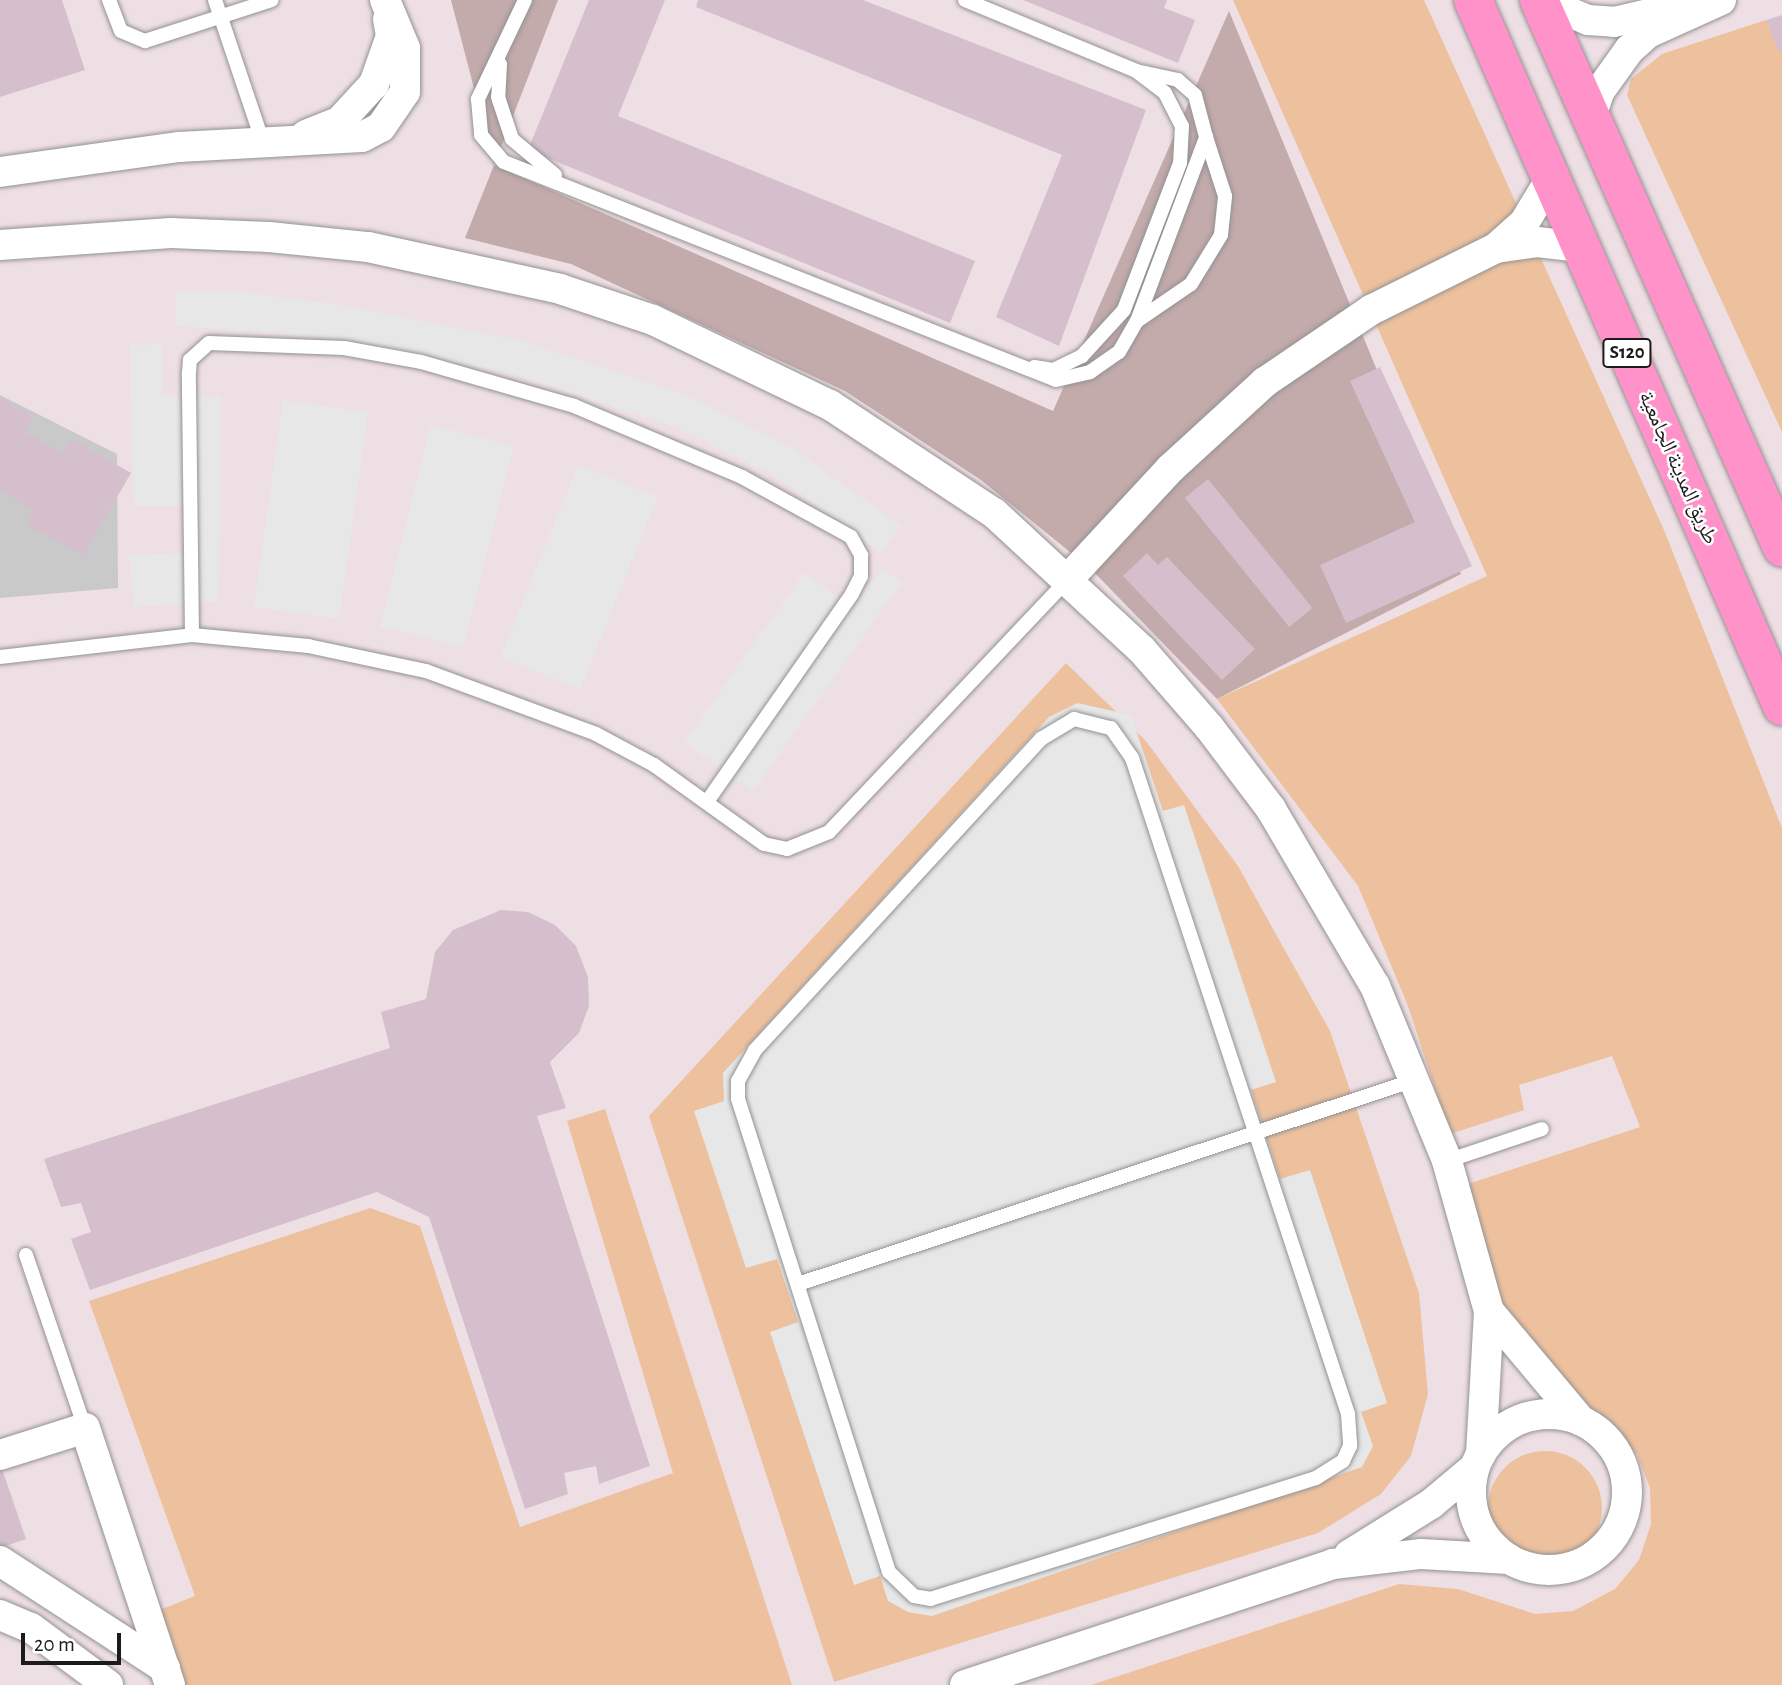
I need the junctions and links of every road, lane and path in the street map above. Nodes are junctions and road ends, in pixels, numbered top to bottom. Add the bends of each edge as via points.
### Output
1 (109, 0) edge
2 (215, 0) edge
3 (272, 0) edge
4 (385, 0) edge
5 (525, 0) edge
6 (965, 0) edge
7 (1472, 0) edge
8 (1539, 0) edge
9 (1701, 0) edge
10 (1721, 0) edge
11 (220, 17) junction
12 (503, 53) junction
13 (1136, 71) junction
14 (1591, 117) junction
15 (1206, 136) junction
16 (276, 139) junction
17 (0, 172) edge
18 (1550, 180) junction
19 (564, 181) junction
20 (1154, 232) junction
21 (1170, 238) junction
22 (0, 245) edge
23 (1581, 247) junction
24 (1496, 248) junction
25 (1137, 321) junction
26 (1016, 365) junction
27 (1782, 547) edge
28 (1069, 578) junction
29 (192, 635) junction
30 (0, 657) edge
31 (1782, 706) edge
32 (708, 802) junction
33 (1417, 1079) junction
34 (1542, 1129) dead end
35 (1254, 1130) junction
36 (1447, 1161) junction
37 (26, 1255) dead end
38 (798, 1284) junction
39 (1489, 1311) junction
40 (1581, 1421) junction
41 (85, 1429) junction
42 (0, 1455) edge
43 (1478, 1461) junction
44 (1509, 1559) junction
45 (0, 1561) edge
46 (1333, 1564) junction
47 (0, 1615) edge
48 (167, 1677) edge
49 (108, 1685) edge
50 (965, 1685) edge

1 - 11 lane via 121,31 136,41
2 - 11 lane
3 - 11 lane
4 - 16 street via 408,70 396,111 362,137
5 - 12 lane
6 - 13 lane
7 - 18 main road, طريق المدينة الجامعية / S120
8 - 9 street via 1562,13 1614,22
8 - 14 main road
10 - 14 street via 1629,50 1599,92
11 - 16 lane
12 - 19 lane via 497,75 503,119 528,156
12 - 19 lane via 478,99 481,135 503,162
13 - 15 lane via 1178,80 1195,95
13 - 20 lane via 1165,93 1182,126 1180,163
14 - 27 main road
15 - 21 lane
15 - 25 lane via 1222,177 1221,235 1191,284
16 - 17 street
18 - 23 main road, طريق المدينة الجامعية / S120
18 - 24 street via 1524,223
19 - 26 lane
20 - 21 lane
20 - 26 lane via 1125,310 1107,336 1053,369
21 - 25 lane
22 - 28 street via 171,233 269,237 440,260 560,289 653,320 830,405 994,513
23 - 24 street via 1537,242
23 - 31 main road, طريق المدينة الجامعية / S120
24 - 28 street via 1371,310 1265,382 1189,450
25 - 26 lane via 1119,352 1090,372 1056,380
28 - 32 lane via 830,832 810,844 764,844
28 - 33 street via 1142,650 1271,810 1376,986
29 - 30 lane
29 - 32 lane via 308,646 426,671 596,734
29 - 32 lane via 189,373 197,349 209,343 344,348 421,362 574,406 742,477 851,537 861,555 861,576 852,594
33 - 35 lane
33 - 36 street
34 - 36 lane
35 - 38 lane
35 - 38 lane via 1352,1429 1343,1461 1316,1478 948,1596 914,1596 889,1572
35 - 38 lane via 1132,758 1111,727 1074,719 1041,739 744,1065 738,1098
36 - 39 street
37 - 41 lane
39 - 40 street
39 - 43 street
40 - 43 street via 1553,1414 1524,1418 1499,1432
40 - 44 street via 1605,1437 1621,1460 1628,1488 1620,1524 1590,1560 1563,1569 1535,1569
41 - 42 street
41 - 48 street
43 - 44 street via 1472,1499 1480,1529
43 - 46 street via 1431,1504
44 - 46 street via 1421,1554
45 - 48 street
46 - 50 street
47 - 49 street via 31,1628

